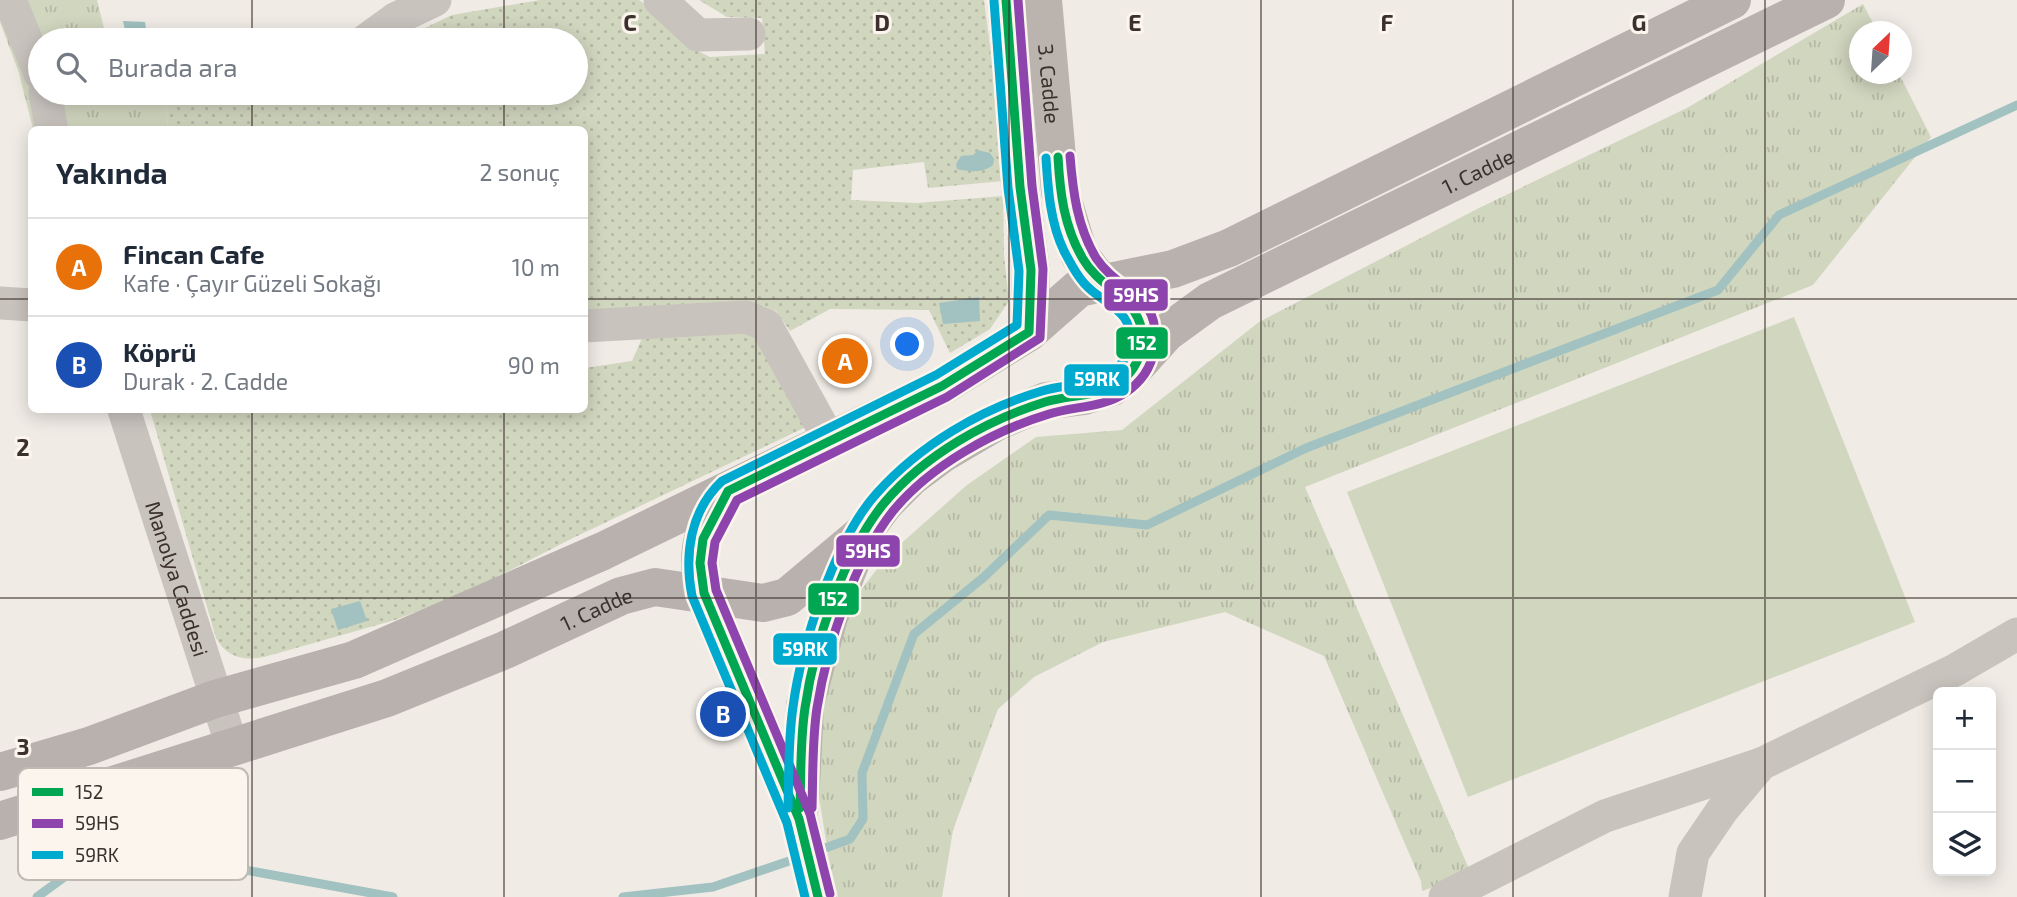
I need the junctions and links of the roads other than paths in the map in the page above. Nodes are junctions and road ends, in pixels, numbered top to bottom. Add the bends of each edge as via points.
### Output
1 (10, 0) edge
2 (435, 0) edge
3 (660, 0) edge
4 (1006, 0) edge
5 (1042, 0) edge
6 (1732, 0) edge
7 (1826, 0) edge
8 (383, 28) edge
9 (750, 34) dead end
10 (28, 44) edge
11 (47, 105) edge
12 (50, 126) edge
13 (1100, 282) junction
14 (0, 303) edge
15 (28, 305) edge
16 (588, 326) edge
17 (1029, 332) junction
18 (1139, 360) junction
19 (125, 413) edge
20 (829, 439) junction
21 (728, 491) junction
22 (862, 534) junction
23 (704, 593) junction
24 (2017, 634) edge
25 (215, 699) junction
26 (232, 746) junction
27 (1761, 764) junction
28 (164, 768) edge
29 (0, 772) edge
30 (18, 815) edge
31 (0, 821) edge
32 (809, 860) edge
33 (1445, 897) edge
34 (1685, 897) edge

1 - 10 street
2 - 8 street
3 - 9 street via 698,36
4 - 17 main road, 3. Cadde via 1031,271
5 - 13 main road, 3. Cadde via 1060,191 1079,254
6 - 13 main road, 1. Cadde via 1229,248 1173,269
7 - 18 main road, 1. Cadde via 1210,301 1166,333
11 - 12 street
13 - 17 main road, 1. Cadde via 1063,299
13 - 18 main road via 1134,306 1143,343
14 - 15 street
16 - 20 street via 746,317 766,325
17 - 20 main road, 1. Cadde via 942,386
18 - 22 main road, 1. Cadde via 1112,387 1046,401 998,421 942,454 885,503
19 - 25 street, Manolya Caddesi
20 - 21 main road, 1. Cadde
21 - 23 main road via 699,544
21 - 25 main road, 1. Cadde via 354,660
22 - 23 main road, 1. Cadde via 787,597 763,603
22 - 32 main road via 829,617 805,705
23 - 26 main road, 1. Cadde via 655,587 621,596 387,698
23 - 32 main road
24 - 27 street via 1955,670
25 - 26 street, Manolya Caddesi
25 - 29 main road, 1. Cadde via 89,747
26 - 28 main road, 1. Cadde
27 - 33 street via 1605,816
27 - 34 street via 1693,853
30 - 31 main road, 1. Cadde

